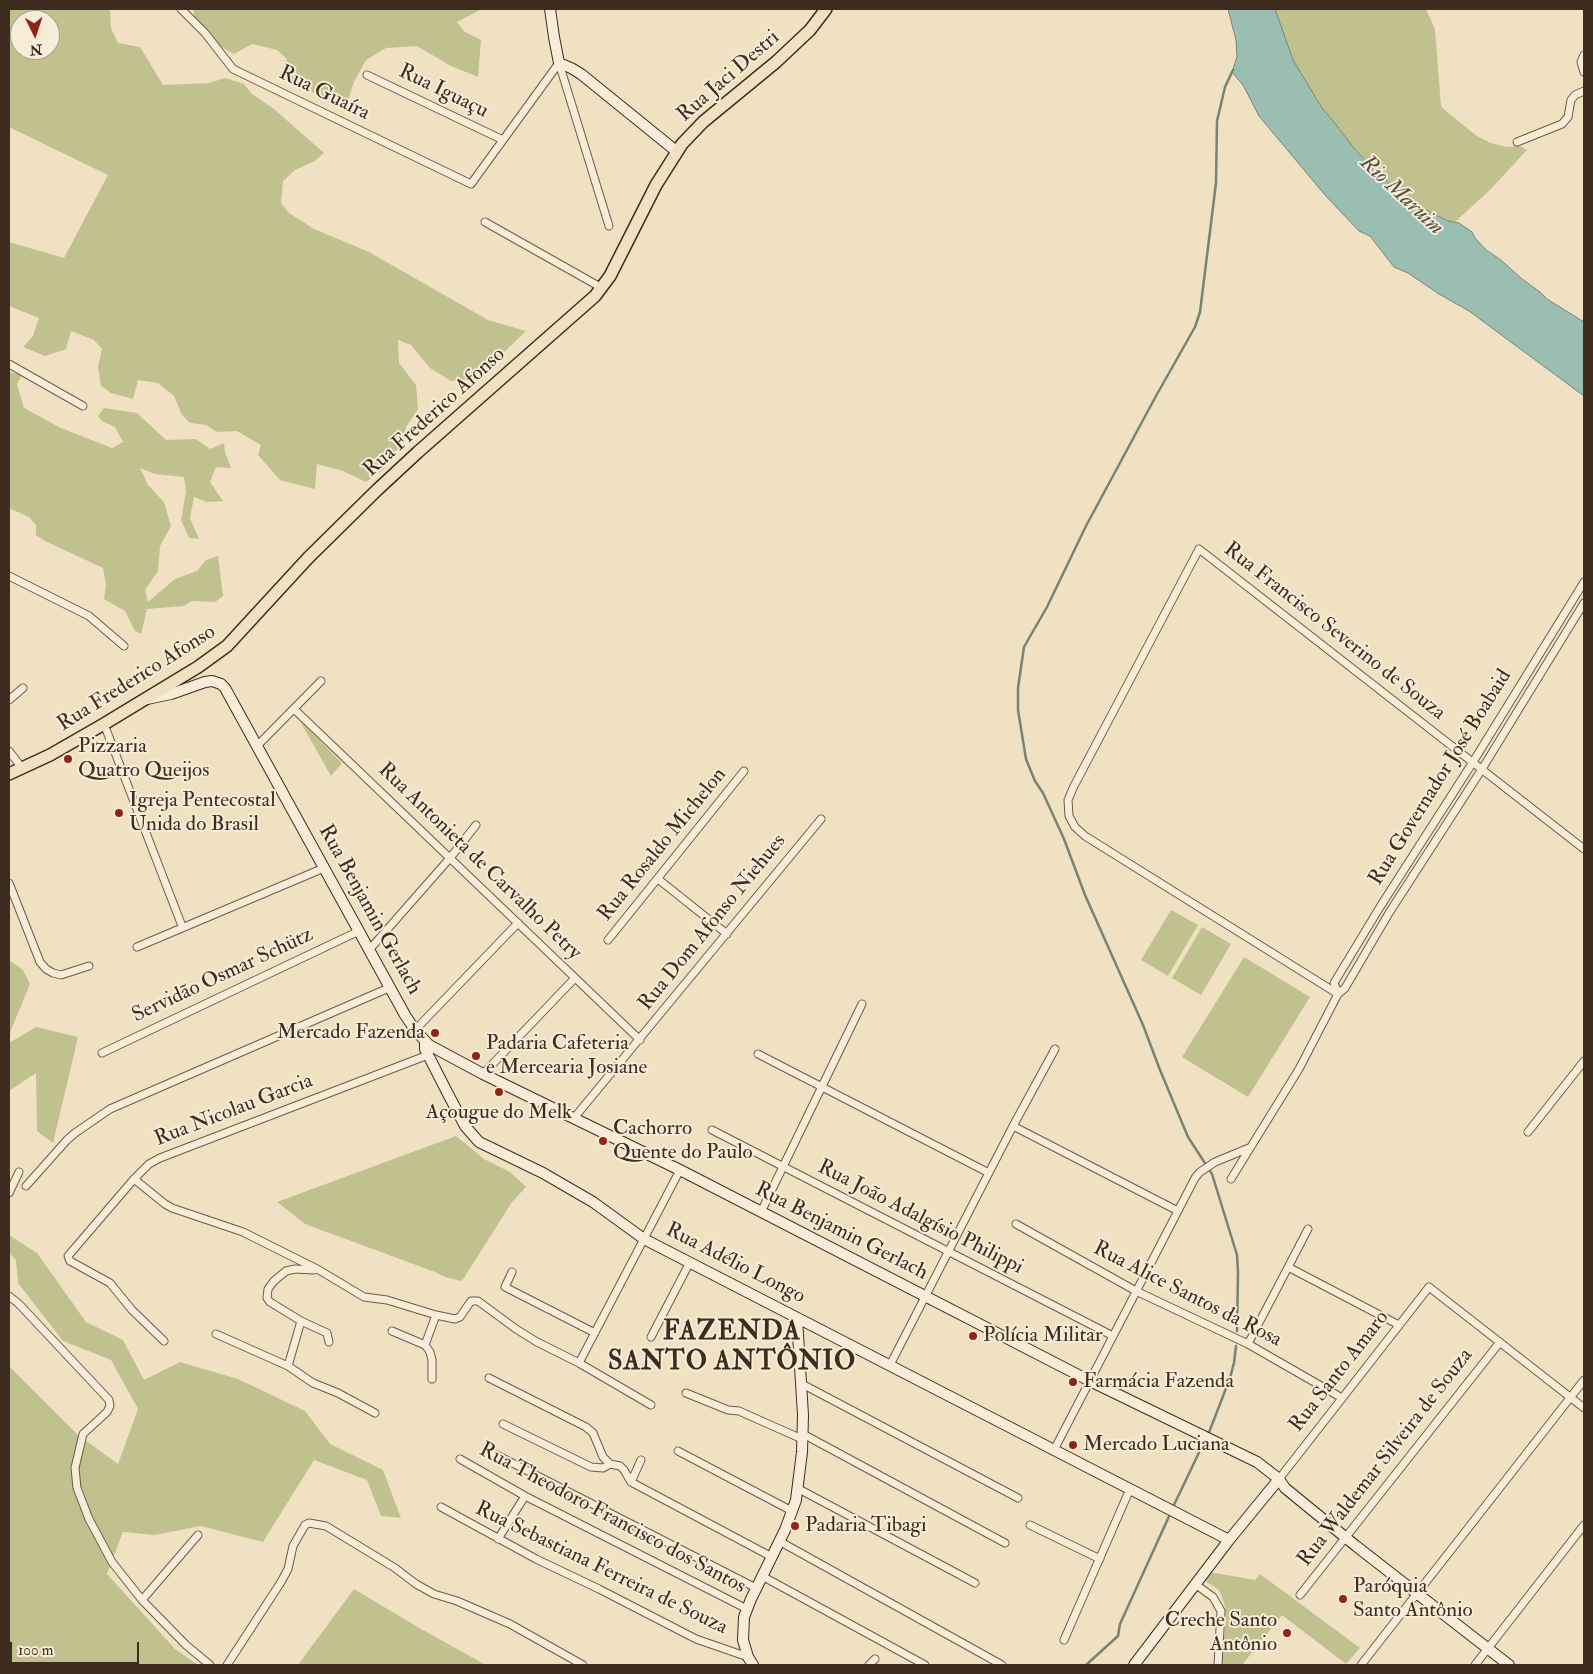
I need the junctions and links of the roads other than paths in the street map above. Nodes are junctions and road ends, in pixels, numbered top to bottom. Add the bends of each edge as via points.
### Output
1 (181, 9) edge
2 (550, 9) edge
3 (826, 9) edge
4 (1584, 55) edge
5 (559, 63) junction
6 (1584, 72) edge
7 (367, 75) dead end
8 (1584, 91) edge
9 (503, 140) junction
10 (1517, 142) dead end
11 (676, 151) junction
12 (484, 222) dead end
13 (609, 226) dead end
14 (602, 288) junction
15 (9, 364) edge
16 (84, 406) dead end
17 (9, 576) edge
18 (1584, 582) edge
19 (1584, 603) edge
20 (124, 646) dead end
21 (1532, 667) junction
22 (1542, 672) junction
23 (321, 681) dead end
24 (22, 688) dead end
25 (145, 699) junction
26 (9, 700) edge
27 (294, 709) junction
28 (104, 724) junction
29 (258, 745) junction
30 (9, 751) edge
31 (1474, 762) junction
32 (22, 768) junction
33 (1482, 769) junction
34 (744, 771) dead end
35 (9, 774) edge
36 (822, 819) dead end
37 (476, 826) dead end
38 (1584, 849) edge
39 (450, 858) junction
40 (324, 868) junction
41 (658, 879) junction
42 (9, 883) edge
43 (1380, 907) junction
44 (1389, 913) junction
45 (518, 923) junction
46 (182, 926) junction
47 (360, 931) junction
48 (727, 934) junction
49 (608, 940) dead end
50 (137, 946) dead end
51 (370, 949) junction
52 (89, 966) dead end
53 (575, 978) junction
54 (390, 987) junction
55 (1338, 994) junction
56 (862, 1004) dead end
57 (415, 1030) junction
58 (640, 1040) junction
59 (425, 1041) joint
60 (1055, 1049) dead end
61 (431, 1051) junction
62 (102, 1053) dead end
63 (758, 1054) dead end
64 (1584, 1061) edge
65 (483, 1074) junction
66 (822, 1087) junction
67 (574, 1118) junction
68 (1013, 1126) junction
69 (712, 1130) dead end
70 (1528, 1132) dead end
71 (1249, 1148) junction
72 (783, 1167) junction
73 (680, 1170) junction
74 (19, 1172) dead end
75 (989, 1173) junction
76 (134, 1179) junction
77 (1231, 1179) dead end
78 (26, 1186) dead end
79 (9, 1194) edge
80 (1178, 1211) junction
81 (761, 1212) junction
82 (1016, 1224) dead end
83 (1308, 1229) dead end
84 (644, 1239) junction
85 (948, 1252) junction
86 (690, 1262) junction
87 (1288, 1267) junction
88 (319, 1270) junction
89 (512, 1272) dead end
90 (1136, 1291) junction
91 (9, 1296) edge
92 (925, 1297) junction
93 (436, 1315) junction
94 (797, 1318) junction
95 (301, 1321) junction
96 (1399, 1325) junction
97 (392, 1331) dead end
98 (595, 1333) junction
99 (216, 1334) dead end
100 (1113, 1336) junction
101 (650, 1337) dead end
102 (164, 1340) dead end
103 (329, 1342) dead end
104 (1500, 1342) junction
105 (426, 1344) junction
106 (1248, 1344) junction
107 (579, 1363) junction
108 (890, 1365) junction
109 (288, 1366) junction
110 (489, 1378) dead end
111 (432, 1379) dead end
112 (1584, 1380) edge
113 (1090, 1381) junction
114 (802, 1384) junction
115 (686, 1393) dead end
116 (1571, 1397) junction
117 (1342, 1398) junction
118 (651, 1405) dead end
119 (1584, 1408) edge
120 (375, 1413) dead end
121 (502, 1424) dead end
122 (802, 1436) junction
123 (487, 1450) dead end
124 (1054, 1450) junction
125 (678, 1451) dead end
126 (460, 1459) dead end
127 (641, 1460) dead end
128 (610, 1464) junction
129 (1279, 1479) junction
130 (631, 1482) junction
131 (797, 1488) junction
132 (1130, 1489) junction
133 (525, 1496) junction
134 (1018, 1498) dead end
135 (441, 1507) dead end
136 (792, 1511) junction
137 (1030, 1526) dead end
138 (1584, 1526) edge
139 (198, 1535) dead end
140 (1346, 1538) junction
141 (498, 1540) junction
142 (1230, 1540) junction
143 (779, 1541) junction
144 (1005, 1543) dead end
145 (772, 1556) junction
146 (1100, 1559) junction
147 (762, 1576) junction
148 (975, 1583) dead end
149 (1195, 1584) junction
150 (756, 1588) junction
151 (1417, 1593) junction
152 (1300, 1595) dead end
153 (142, 1600) junction
154 (747, 1609) junction
155 (1064, 1640) dead end
156 (1488, 1649) junction
157 (875, 1659) dead end
158 (750, 1661) edge
159 (210, 1665) edge
160 (227, 1665) edge
161 (583, 1665) edge
162 (869, 1665) edge
163 (925, 1665) edge
164 (1002, 1665) edge
165 (1134, 1665) edge
166 (1218, 1665) edge
167 (1361, 1665) edge
168 (1475, 1665) edge
169 (1509, 1665) edge

1 - 9 street, Rua Guaíra via 233,69 472,184
2 - 5 street
3 - 11 main road, Rua Jaci Destri via 796,44 703,122
4 - 6 street
5 - 9 street
5 - 11 street via 581,74
5 - 13 street
7 - 9 street, Rua Iguaçu
8 - 10 street via 1571,100 1568,117 1562,124
11 - 14 main road, Rua Frederico Afonso
12 - 14 street
14 - 25 main road, Rua Frederico Afonso via 347,519 227,646
15 - 16 street
17 - 20 street via 89,616
18 - 21 street, Rua Governador José Boabaid
19 - 22 street, Rua Governador José Boabaid
21 - 22 street
21 - 31 street, Rua Governador José Boabaid
22 - 33 street, Rua Governador José Boabaid
23 - 27 street
24 - 26 street
25 - 28 main road, Rua Frederico Afonso
25 - 29 street, Rua Benjamin Gerlach via 205,682 221,684
27 - 29 street
27 - 39 street, Rua Antonieta de Carvalho Petry
28 - 32 main road, Rua Frederico Afonso
28 - 46 street
29 - 40 street, Rua Benjamin Gerlach
30 - 32 street
31 - 33 street, Rua Francisco Severino de Souza
31 - 43 street, Rua Governador José Boabaid
31 - 55 street, Rua Francisco Severino de Souza via 1200,549 1074,786 1068,800 1069,816 1085,836
32 - 35 main road, Rua Frederico Afonso
33 - 38 street, Rua Francisco Severino de Souza
33 - 44 street, Rua Governador José Boabaid
34 - 41 street, Rua Rosaldo Michelon
36 - 48 street, Rua Dom Afonso Niehues
37 - 39 street
39 - 45 street, Rua Antonieta de Carvalho Petry
39 - 51 street
40 - 46 street
40 - 47 street, Rua Benjamin Gerlach
41 - 48 street
41 - 49 street, Rua Rosaldo Michelon
42 - 52 street via 40,962 46,969 62,975
43 - 44 street
43 - 55 street, Rua Governador José Boabaid via 1334,983
44 - 55 street, Rua Governador José Boabaid via 1345,988
45 - 53 street, Rua Antonieta de Carvalho Petry
45 - 57 street
46 - 50 street
47 - 51 street, Rua Benjamin Gerlach
47 - 62 street, Servidão Osmar Schütz
48 - 58 street, Rua Dom Afonso Niehues
51 - 54 street, Rua Benjamin Gerlach
53 - 58 street, Rua Antonieta de Carvalho Petry
53 - 65 street
54 - 57 street, Rua Benjamin Gerlach
54 - 78 street via 110,1109 71,1136
55 - 71 street, Rua Governador José Boabaid via 1299,1069
56 - 66 street
57 - 59 street, Rua Benjamin Gerlach
58 - 67 street, Rua Dom Afonso Niehues
59 - 61 street, Rua Adélio Longo via 424,1045
60 - 68 street
61 - 65 street, Rua Benjamin Gerlach
61 - 76 street, Rua Nicolau Garcia via 160,1158
61 - 84 street, Rua Adélio Longo via 465,1126 479,1142 593,1202
63 - 66 street
64 - 70 street
65 - 67 street, Rua Benjamin Gerlach
66 - 72 street
66 - 75 street
67 - 73 street, Rua Benjamin Gerlach
68 - 75 street
68 - 80 street
69 - 72 street, Rua João Adalgísio Philippi
71 - 77 street, Rua Governador José Boabaid
71 - 80 street via 1200,1172
72 - 81 street
72 - 85 street, Rua João Adalgísio Philippi
73 - 81 street, Rua Benjamin Gerlach
73 - 84 street
74 - 79 street
75 - 85 street
76 - 88 street via 172,1208 243,1232
76 - 102 street, Rua Nicolau Garcia via 68,1256 70,1261 110,1283 132,1310
80 - 90 street
81 - 92 street, Rua Benjamin Gerlach
82 - 90 street, Rua Alice Santos da Rosa
83 - 87 street
84 - 86 street, Rua Adélio Longo
84 - 98 street
85 - 92 street
85 - 100 street, Rua João Adalgísio Philippi
86 - 94 street, Rua Adélio Longo
86 - 101 street
87 - 96 street
87 - 106 street
88 - 93 street via 364,1298 387,1300
88 - 95 street via 286,1271 268,1289 270,1302
89 - 98 street via 505,1287
90 - 100 street
90 - 106 street, Rua Alice Santos da Rosa
91 - 153 street via 109,1400 107,1412 83,1434 75,1468 77,1488 112,1562
92 - 108 street
92 - 113 street, Rua Benjamin Gerlach
93 - 105 street
93 - 107 street via 455,1319 472,1301 478,1301 537,1342
94 - 108 street, Rua Adélio Longo
94 - 114 street
95 - 103 street via 328,1333
95 - 109 street
96 - 104 street, Rua Santo Amaro via 1429,1287
96 - 117 street, Rua Santo Amaro
97 - 105 street
98 - 107 street
99 - 109 street
100 - 113 street
104 - 116 street
104 - 140 street, Rua Waldemar Silveira de Souza
105 - 111 street via 432,1360
106 - 117 street, Rua Alice Santos da Rosa
107 - 118 street
108 - 124 street, Rua Adélio Longo
109 - 120 street via 314,1383
110 - 128 street via 586,1427 593,1433 603,1457
112 - 116 street
113 - 124 street
113 - 129 street, Rua Benjamin Gerlach via 1214,1440 1262,1465
114 - 122 street
114 - 134 street
115 - 122 street
116 - 119 street
116 - 151 street
117 - 129 street, Rua Santo Amaro
121 - 128 street via 591,1467 603,1468
122 - 131 street
122 - 144 street
123 - 150 street
124 - 132 street, Rua Adélio Longo
125 - 136 street
126 - 133 street, Rua Theodoro Francisco dos Santos
127 - 130 street
128 - 130 street via 620,1466
129 - 140 street, Rua Benjamin Gerlach
129 - 142 street
130 - 145 street
131 - 136 street
131 - 148 street
132 - 142 street, Rua Adélio Longo
132 - 146 street
133 - 141 street
133 - 154 street, Rua Theodoro Francisco dos Santos
135 - 141 street, Rua Sebastiana Ferreira de Souza
136 - 143 street
137 - 146 street
138 - 156 street
139 - 153 street
140 - 151 street, Rua Benjamin Gerlach
140 - 152 street, Rua Waldemar Silveira de Souza
141 - 158 street, Rua Sebastiana Ferreira de Souza via 696,1639
142 - 149 street
143 - 145 street
143 - 164 street
145 - 147 street
146 - 155 street
147 - 150 street
147 - 163 street
149 - 165 street
149 - 166 street via 1218,1602 1221,1611
150 - 154 street
151 - 156 street, Rua Benjamin Gerlach
151 - 167 street
153 - 159 street
154 - 158 street via 743,1633
156 - 168 street
156 - 169 street, Rua Benjamin Gerlach
157 - 162 street
160 - 161 street via 285,1575 293,1546 309,1523 326,1526 422,1588 510,1624

